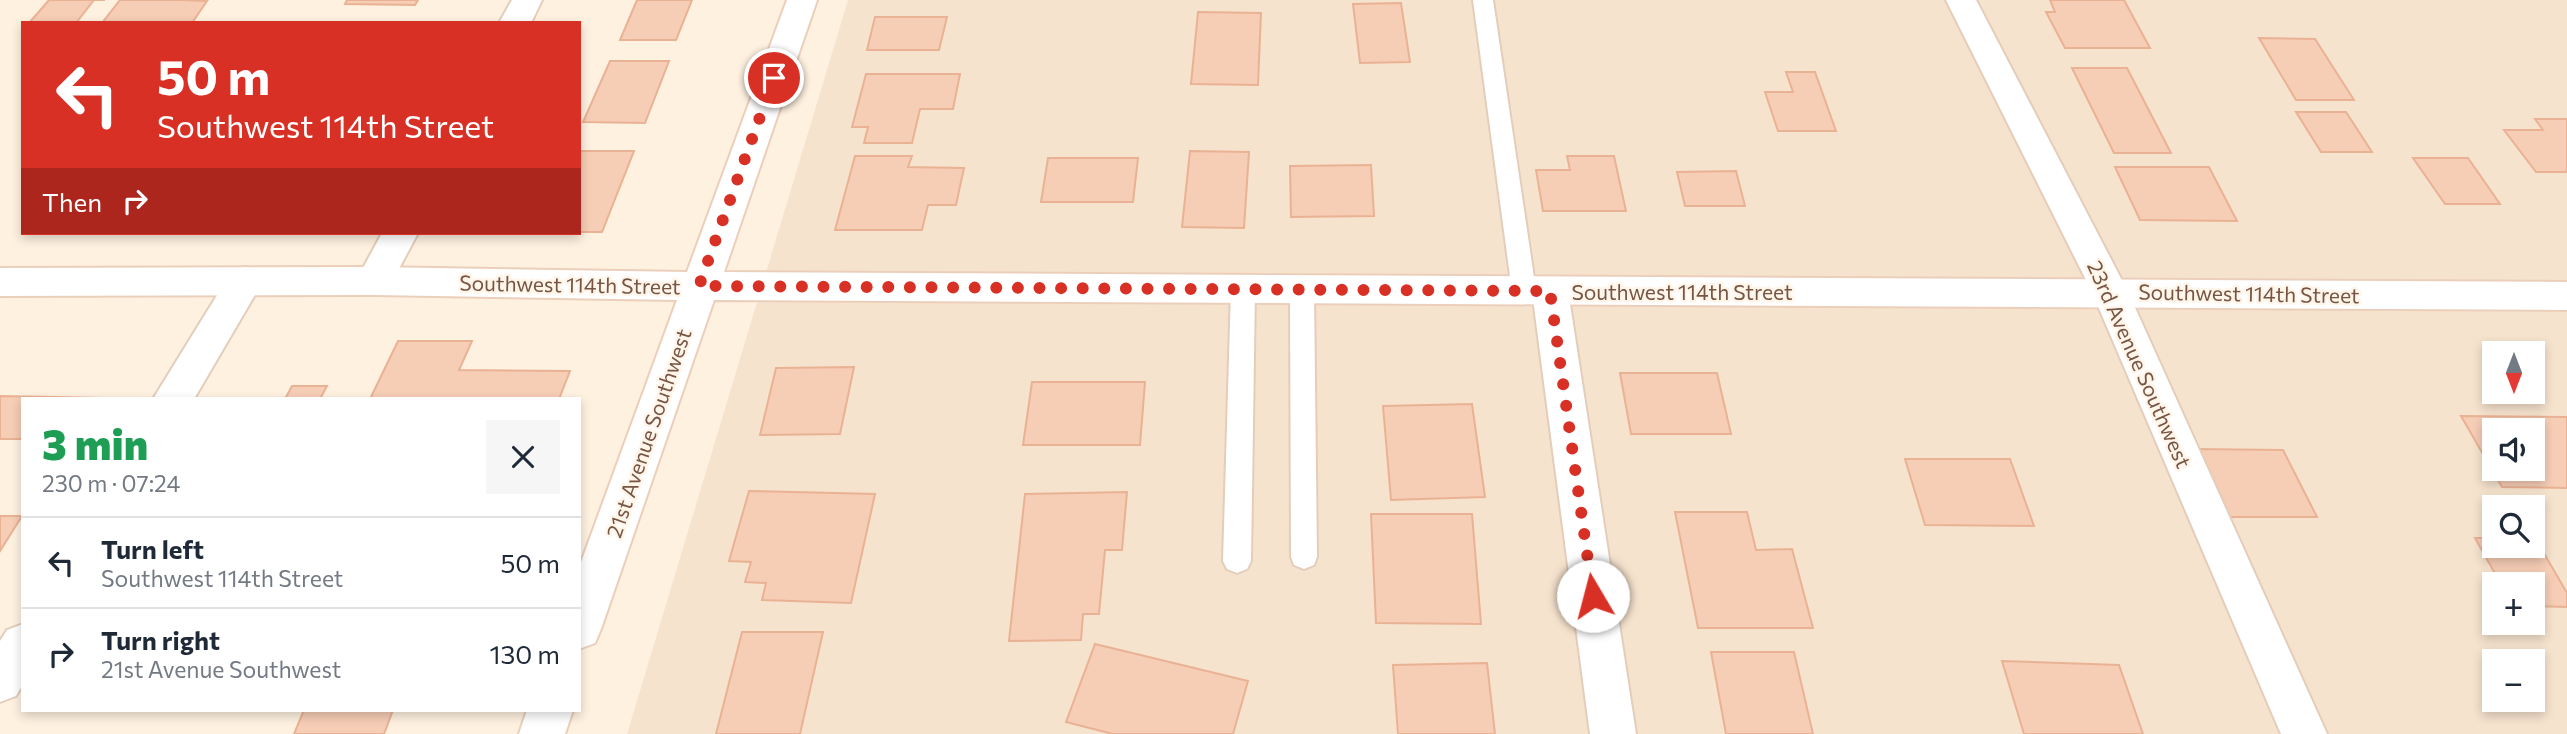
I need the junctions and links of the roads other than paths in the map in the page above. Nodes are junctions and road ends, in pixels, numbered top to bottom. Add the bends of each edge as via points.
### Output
1 (527, 0) edge
2 (802, 0) edge
3 (1483, 0) edge
4 (1961, 0) edge
5 (515, 21) edge
6 (399, 235) edge
7 (245, 281) junction
8 (374, 281) junction
9 (0, 282) edge
10 (699, 286) junction
11 (1243, 289) junction
12 (1302, 290) junction
13 (1537, 291) junction
14 (2110, 292) junction
15 (2567, 296) edge
16 (174, 397) edge
17 (1304, 557) dead end
18 (1237, 561) dead end
19 (581, 623) edge
20 (21, 647) edge
21 (0, 681) edge
22 (550, 712) edge
23 (542, 734) edge
24 (1613, 734) edge
25 (2304, 734) edge

1 - 5 street
2 - 10 street, 21st Avenue Southwest
3 - 13 lane
4 - 14 street, 23rd Avenue Southwest
6 - 8 street
7 - 8 street, Southwest 114th Street
7 - 9 street, Southwest 114th Street
7 - 16 street
8 - 10 street, Southwest 114th Street
10 - 11 street, Southwest 114th Street
10 - 19 street, 21st Avenue Southwest
11 - 12 street, Southwest 114th Street
11 - 18 lane
12 - 13 street, Southwest 114th Street
12 - 17 lane
13 - 14 street, Southwest 114th Street
13 - 24 street
14 - 15 street, Southwest 114th Street
14 - 25 street, 23rd Avenue Southwest
20 - 21 street
22 - 23 street

